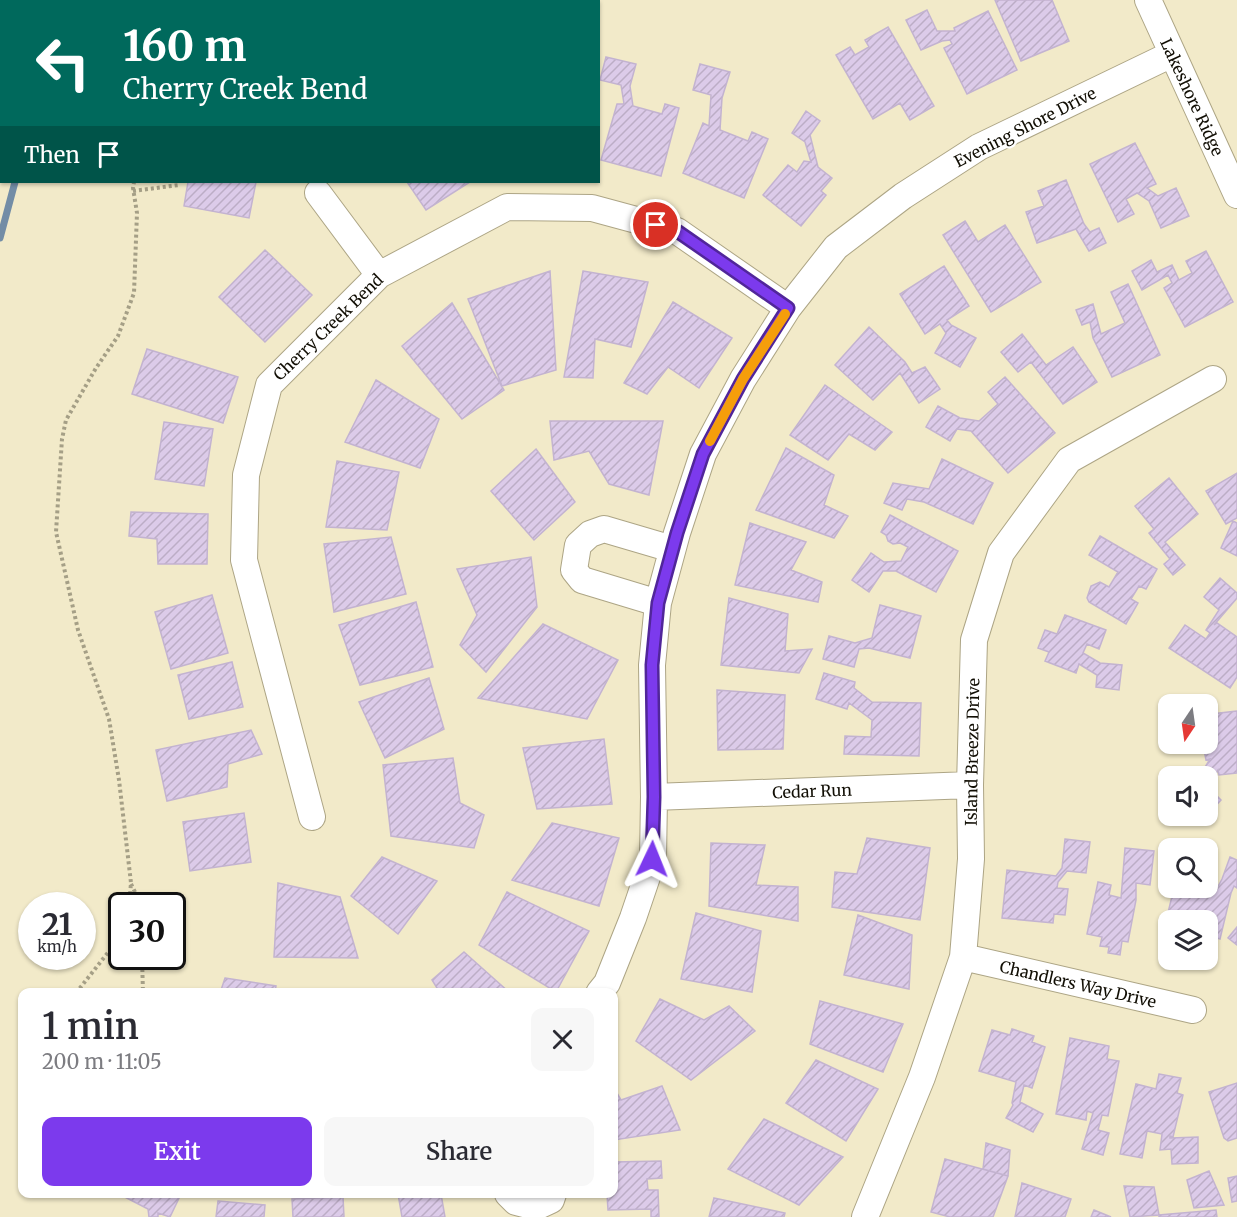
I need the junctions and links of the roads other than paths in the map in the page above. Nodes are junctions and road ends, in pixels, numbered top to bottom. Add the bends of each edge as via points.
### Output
1 (1148, 0) edge
2 (1172, 54) junction
3 (318, 193) dead end
4 (1237, 195) edge
5 (379, 275) junction
6 (788, 308) junction
7 (1213, 379) dead end
8 (672, 549) junction
9 (658, 603) junction
10 (970, 785) junction
11 (654, 797) junction
12 (312, 817) dead end
13 (963, 957) junction
14 (603, 988) edge
15 (1193, 1010) dead end
16 (512, 1198) edge
17 (551, 1198) edge
18 (865, 1217) edge

1 - 2 street, Lakeshore Ridge
2 - 4 street, Lakeshore Ridge
2 - 6 street, Evening Shore Drive via 979,147 903,196 836,247
3 - 5 street
5 - 6 street, Cherry Creek Bend via 507,207 592,208 677,231
5 - 12 street, Cherry Creek Bend via 269,385 246,475 244,560
6 - 8 street, Evening Shore Drive via 743,379 703,454
7 - 10 street, Island Breeze Drive via 1069,460 1001,553 974,640
8 - 9 street, Evening Shore Drive
8 - 9 street via 604,529 590,534 578,545 574,570 582,580
9 - 11 street, Evening Shore Drive via 652,665
10 - 11 street, Cedar Run
10 - 13 street, Island Breeze Drive via 971,859
11 - 14 street, Evening Shore Drive via 652,859 633,918
13 - 15 street, Chandlers Way Drive
13 - 18 street, Island Breeze Drive via 922,1077
16 - 17 street via 536,1207

